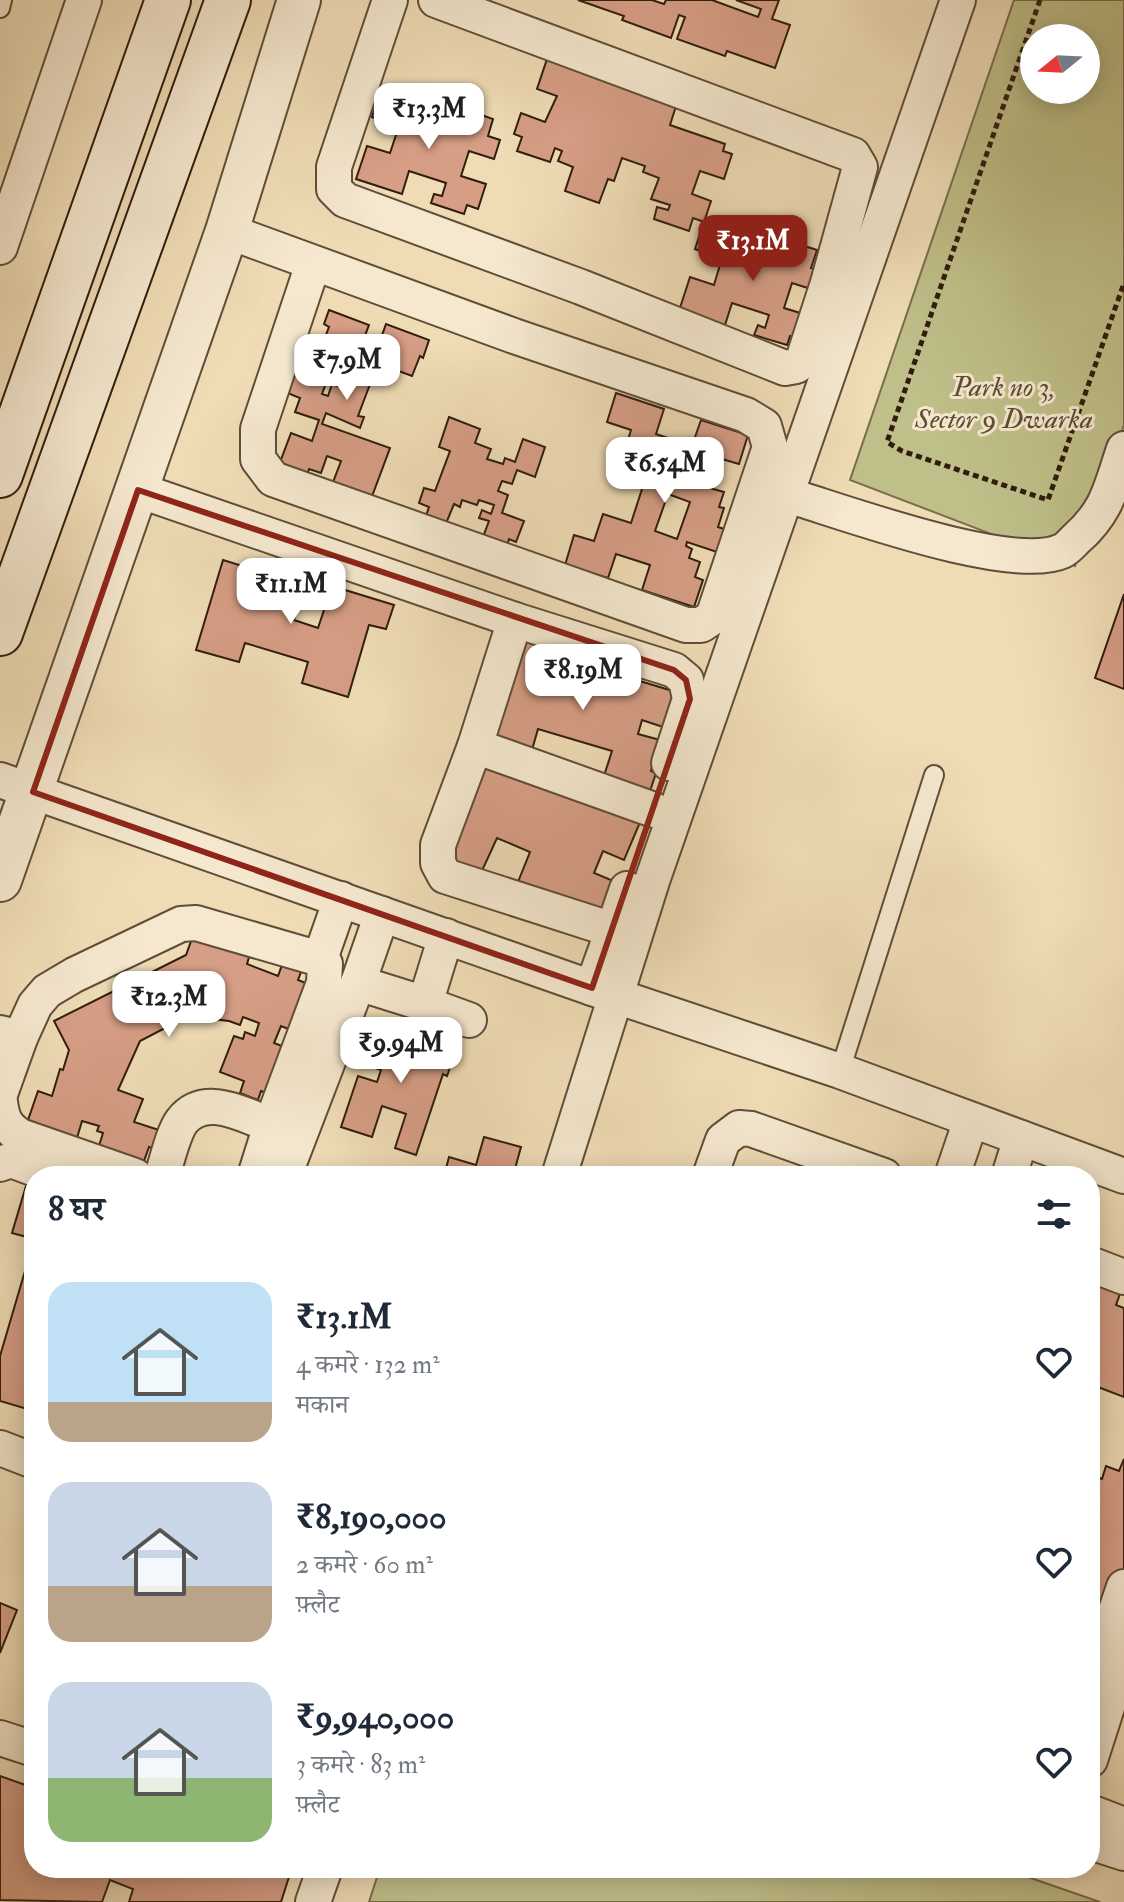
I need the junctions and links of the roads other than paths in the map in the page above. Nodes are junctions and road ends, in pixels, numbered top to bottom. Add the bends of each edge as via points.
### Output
1 (2, 0) edge
2 (84, 0) edge
3 (168, 0) edge
4 (228, 0) edge
5 (299, 0) edge
6 (390, 0) edge
7 (436, 0) edge
8 (958, 0) edge
9 (0, 8) edge
10 (227, 231) junction
11 (0, 247) edge
12 (313, 264) junction
13 (842, 288) junction
14 (1124, 449) edge
15 (0, 475) edge
16 (138, 490) junction
17 (787, 495) junction
18 (515, 620) junction
19 (0, 633) edge
20 (475, 746) junction
21 (934, 775) dead end
22 (16, 786) edge
23 (654, 810) junction
24 (0, 880) edge
25 (341, 899) junction
26 (382, 914) junction
27 (613, 930) junction
28 (446, 936) junction
29 (320, 959) junction
30 (358, 983) junction
31 (605, 991) junction
32 (425, 1004) junction
33 (469, 1020) dead end
34 (10, 1035) edge
35 (840, 1071) junction
36 (0, 1094) edge
37 (0, 1102) edge
38 (971, 1120) junction
39 (271, 1125) junction
40 (1021, 1138) junction
41 (4, 1160) edge
42 (24, 1166) edge
43 (106, 1166) edge
44 (166, 1166) edge
45 (258, 1166) edge
46 (288, 1166) edge
47 (553, 1166) edge
48 (714, 1166) edge
49 (856, 1166) edge
50 (955, 1166) edge
51 (1012, 1166) edge
52 (1097, 1166) edge
53 (1100, 1167) edge
54 (1124, 1176) edge
55 (1100, 1268) edge
56 (1124, 1277) edge
57 (0, 1448) edge
58 (24, 1457) edge
59 (1124, 1587) edge
60 (1114, 1671) edge
61 (1100, 1723) edge
62 (0, 1738) edge
63 (24, 1746) edge
64 (1100, 1816) edge
65 (1124, 1825) edge
66 (1100, 1845) edge
67 (1124, 1853) edge
68 (321, 1878) edge
69 (313, 1902) edge

1 - 9 lane
2 - 11 street
3 - 15 main road
4 - 19 main road
5 - 10 street
6 - 13 street via 334,167 334,189 345,200 785,368 803,360
7 - 13 street via 853,155 860,167
8 - 13 street
10 - 12 street
10 - 16 street
12 - 12 street via 746,415 764,426 770,447 713,617 701,625 686,625 273,479 258,459 258,429
13 - 17 street
14 - 17 street via 1104,508 1083,533 1062,551 1024,558 978,551
16 - 18 street
16 - 22 street
17 - 31 street via 653,878
18 - 20 street
18 - 23 street via 674,670 686,680 690,699
20 - 23 street
20 - 27 street via 438,845 445,876
21 - 35 lane
22 - 24 street
22 - 25 street
23 - 27 street
25 - 26 street
25 - 29 street
26 - 28 street
26 - 30 street
27 - 31 street
28 - 31 street
28 - 32 street
29 - 34 street via 196,923 181,924 47,991
29 - 39 street via 325,964 324,983
30 - 32 street
30 - 46 street
31 - 35 street
31 - 47 street
32 - 33 street
34 - 36 street
35 - 38 street
37 - 43 street via 4,1122 20,1136
38 - 40 street
38 - 50 street
39 - 44 street via 212,1105 195,1109 181,1123
39 - 45 street
40 - 51 street
40 - 52 street
41 - 42 street
48 - 49 street via 723,1140 739,1128
53 - 54 street
55 - 56 street
57 - 58 street
59 - 60 street
60 - 61 street
62 - 63 street
64 - 65 street
66 - 67 street
68 - 69 street

